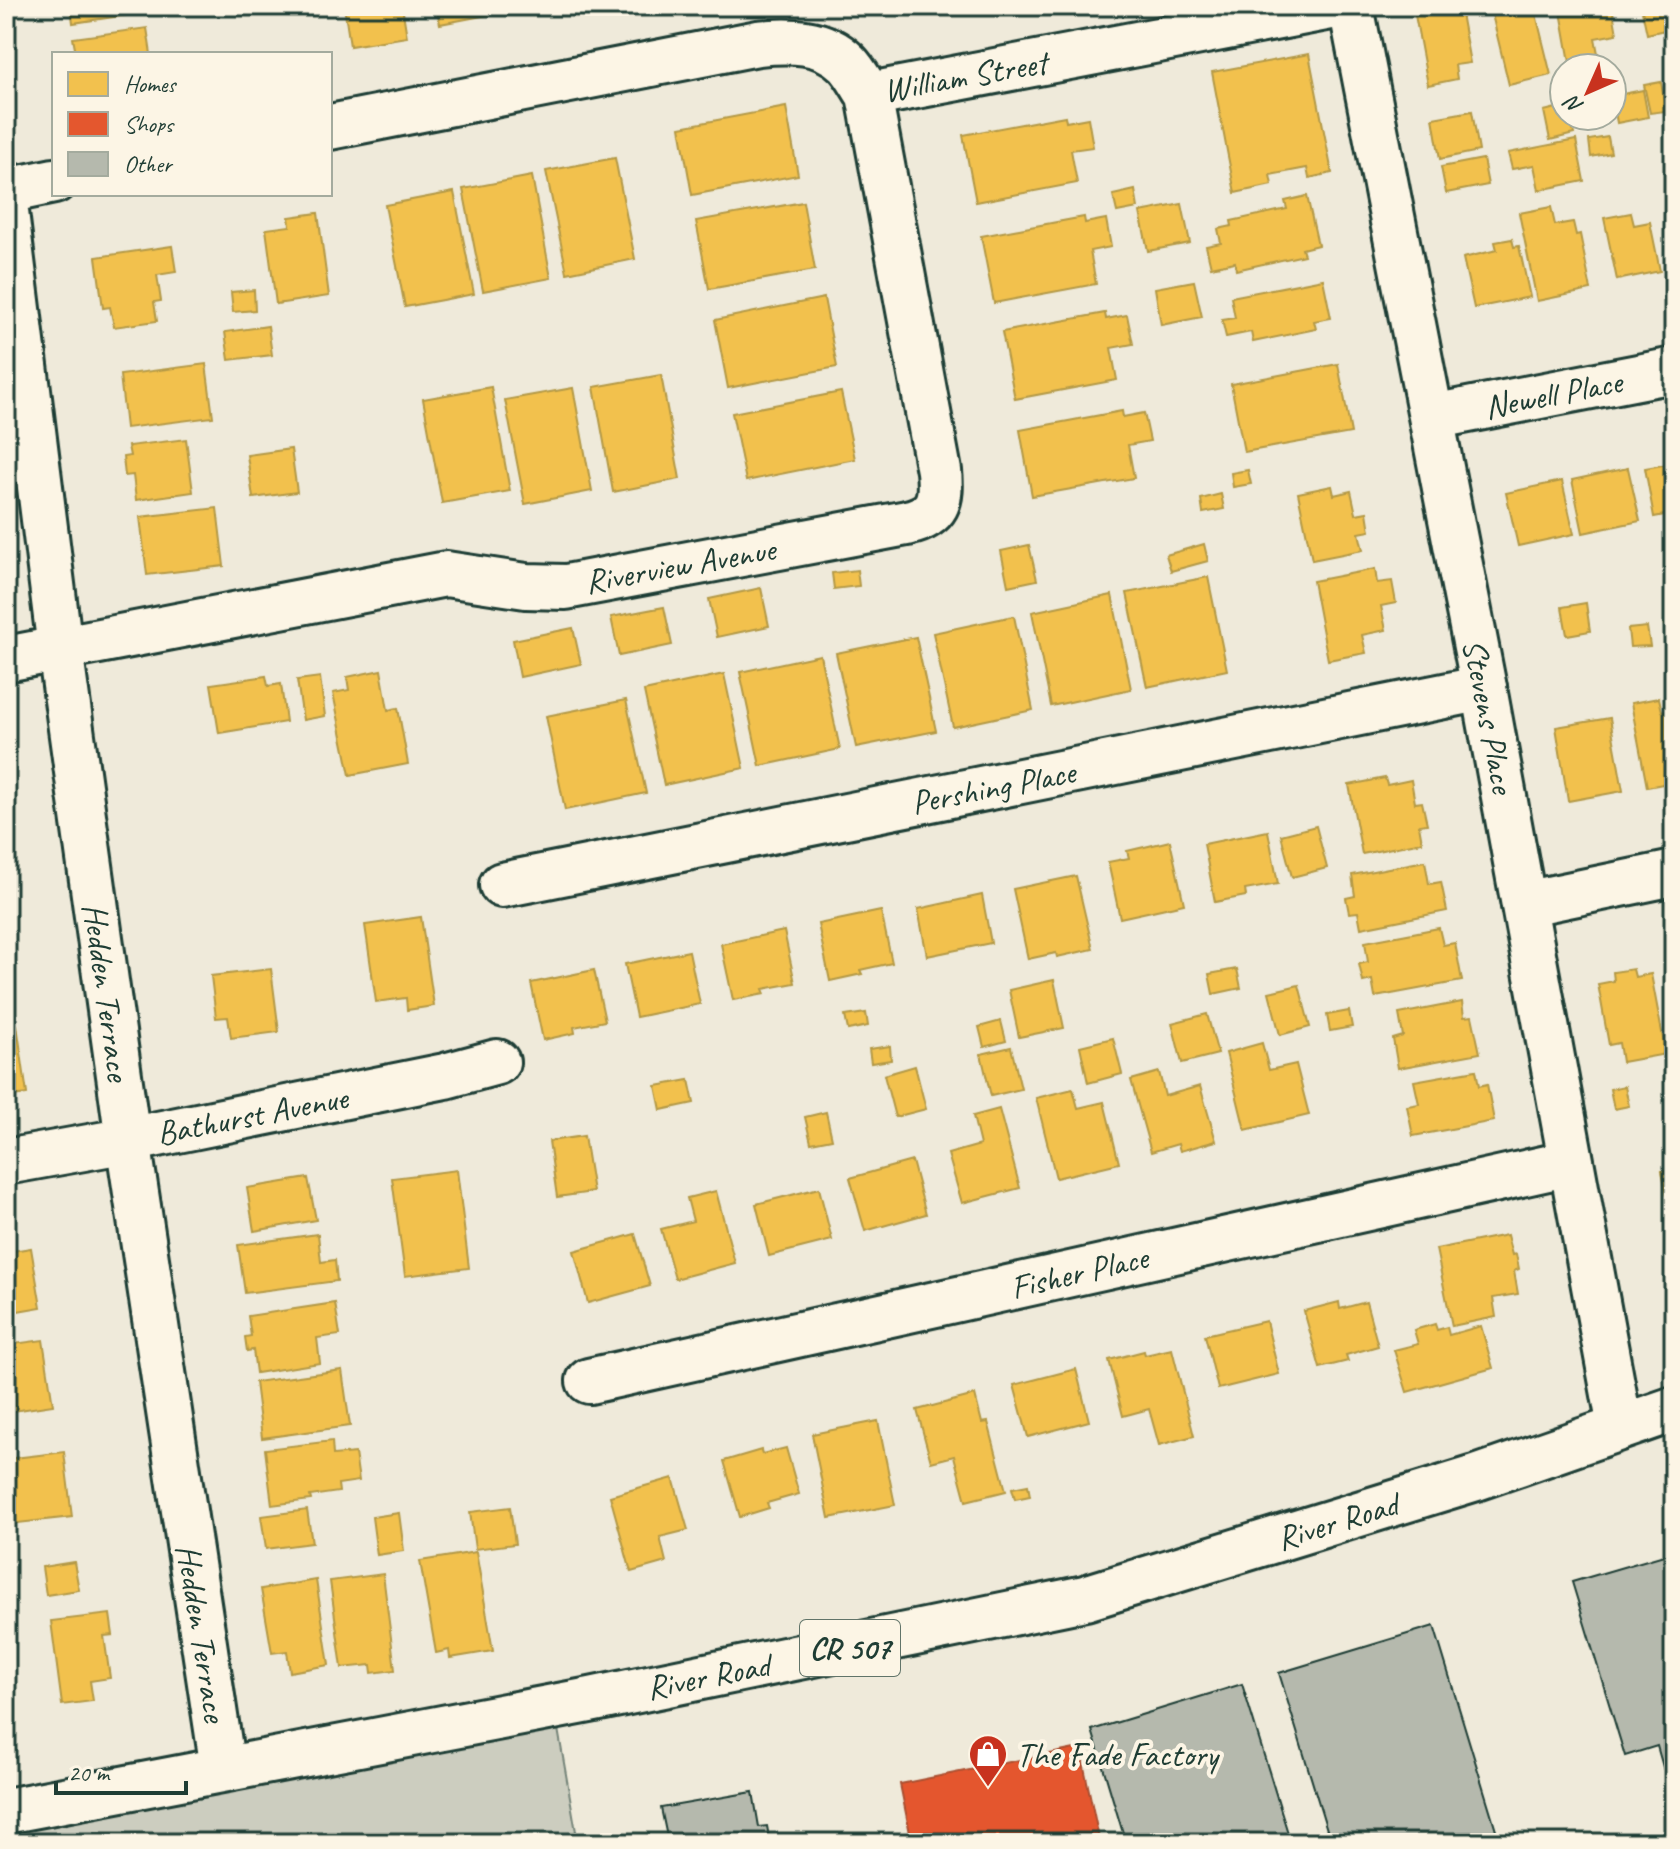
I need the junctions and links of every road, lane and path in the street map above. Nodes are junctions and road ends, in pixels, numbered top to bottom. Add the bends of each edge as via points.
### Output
1 (1337, 6) edge
2 (1351, 6) edge
3 (869, 95) junction
4 (332, 127) edge
5 (52, 181) edge
6 (6, 191) edge
7 (6, 212) edge
8 (1674, 370) edge
9 (1432, 417) junction
10 (60, 649) junction
11 (6, 659) edge
12 (1484, 688) junction
13 (1674, 873) edge
14 (502, 885) dead end
15 (1524, 904) junction
16 (497, 1062) dead end
17 (128, 1140) junction
18 (6, 1162) edge
19 (1570, 1163) junction
20 (589, 1381) dead end
21 (1674, 1409) edge
22 (1620, 1427) junction
23 (223, 1769) junction
24 (6, 1811) edge

1 - 3 street, William Street
2 - 9 street, Stevens Place
3 - 4 street, William Street via 847,63 825,49 792,39
3 - 10 street, Riverview Avenue via 942,495 922,520 566,587 446,574
5 - 6 street
7 - 10 street, Hedden Terrace
8 - 9 street, Newell Place
9 - 12 street, Stevens Place
10 - 11 street, Riverview Avenue
10 - 17 street, Hedden Terrace
12 - 14 street, Pershing Place
12 - 15 street, Stevens Place
13 - 15 street
15 - 19 street, Stevens Place
16 - 17 street, Bathurst Avenue
17 - 18 street, Bathurst Avenue
17 - 23 street, Hedden Terrace
19 - 20 street, Fisher Place
19 - 22 street, Stevens Place
21 - 22 street, River Road / CR 507
22 - 23 street, River Road / CR 507 via 1476,1478 1085,1598
23 - 24 street, River Road / CR 507

